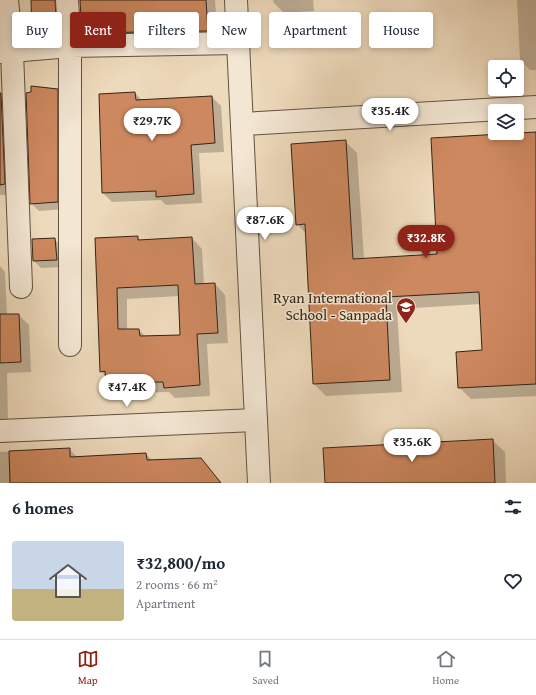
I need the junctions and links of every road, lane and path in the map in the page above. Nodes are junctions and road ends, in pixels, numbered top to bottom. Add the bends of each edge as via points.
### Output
1 (7, 0) edge
2 (67, 0) edge
3 (236, 0) edge
4 (237, 12) edge
5 (207, 44) edge
6 (126, 45) edge
7 (70, 46) joint
8 (70, 48) edge
9 (238, 48) edge
10 (6, 52) edge
11 (536, 107) edge
12 (242, 124) junction
13 (22, 287) dead end
14 (70, 345) dead end
15 (256, 420) junction
16 (0, 431) edge
17 (259, 483) edge

1 - 10 street
2 - 7 street
3 - 4 street
5 - 6 street
7 - 10 street
8 - 14 street
9 - 12 street
10 - 13 street
11 - 12 street
12 - 15 street
15 - 16 street
15 - 17 street

